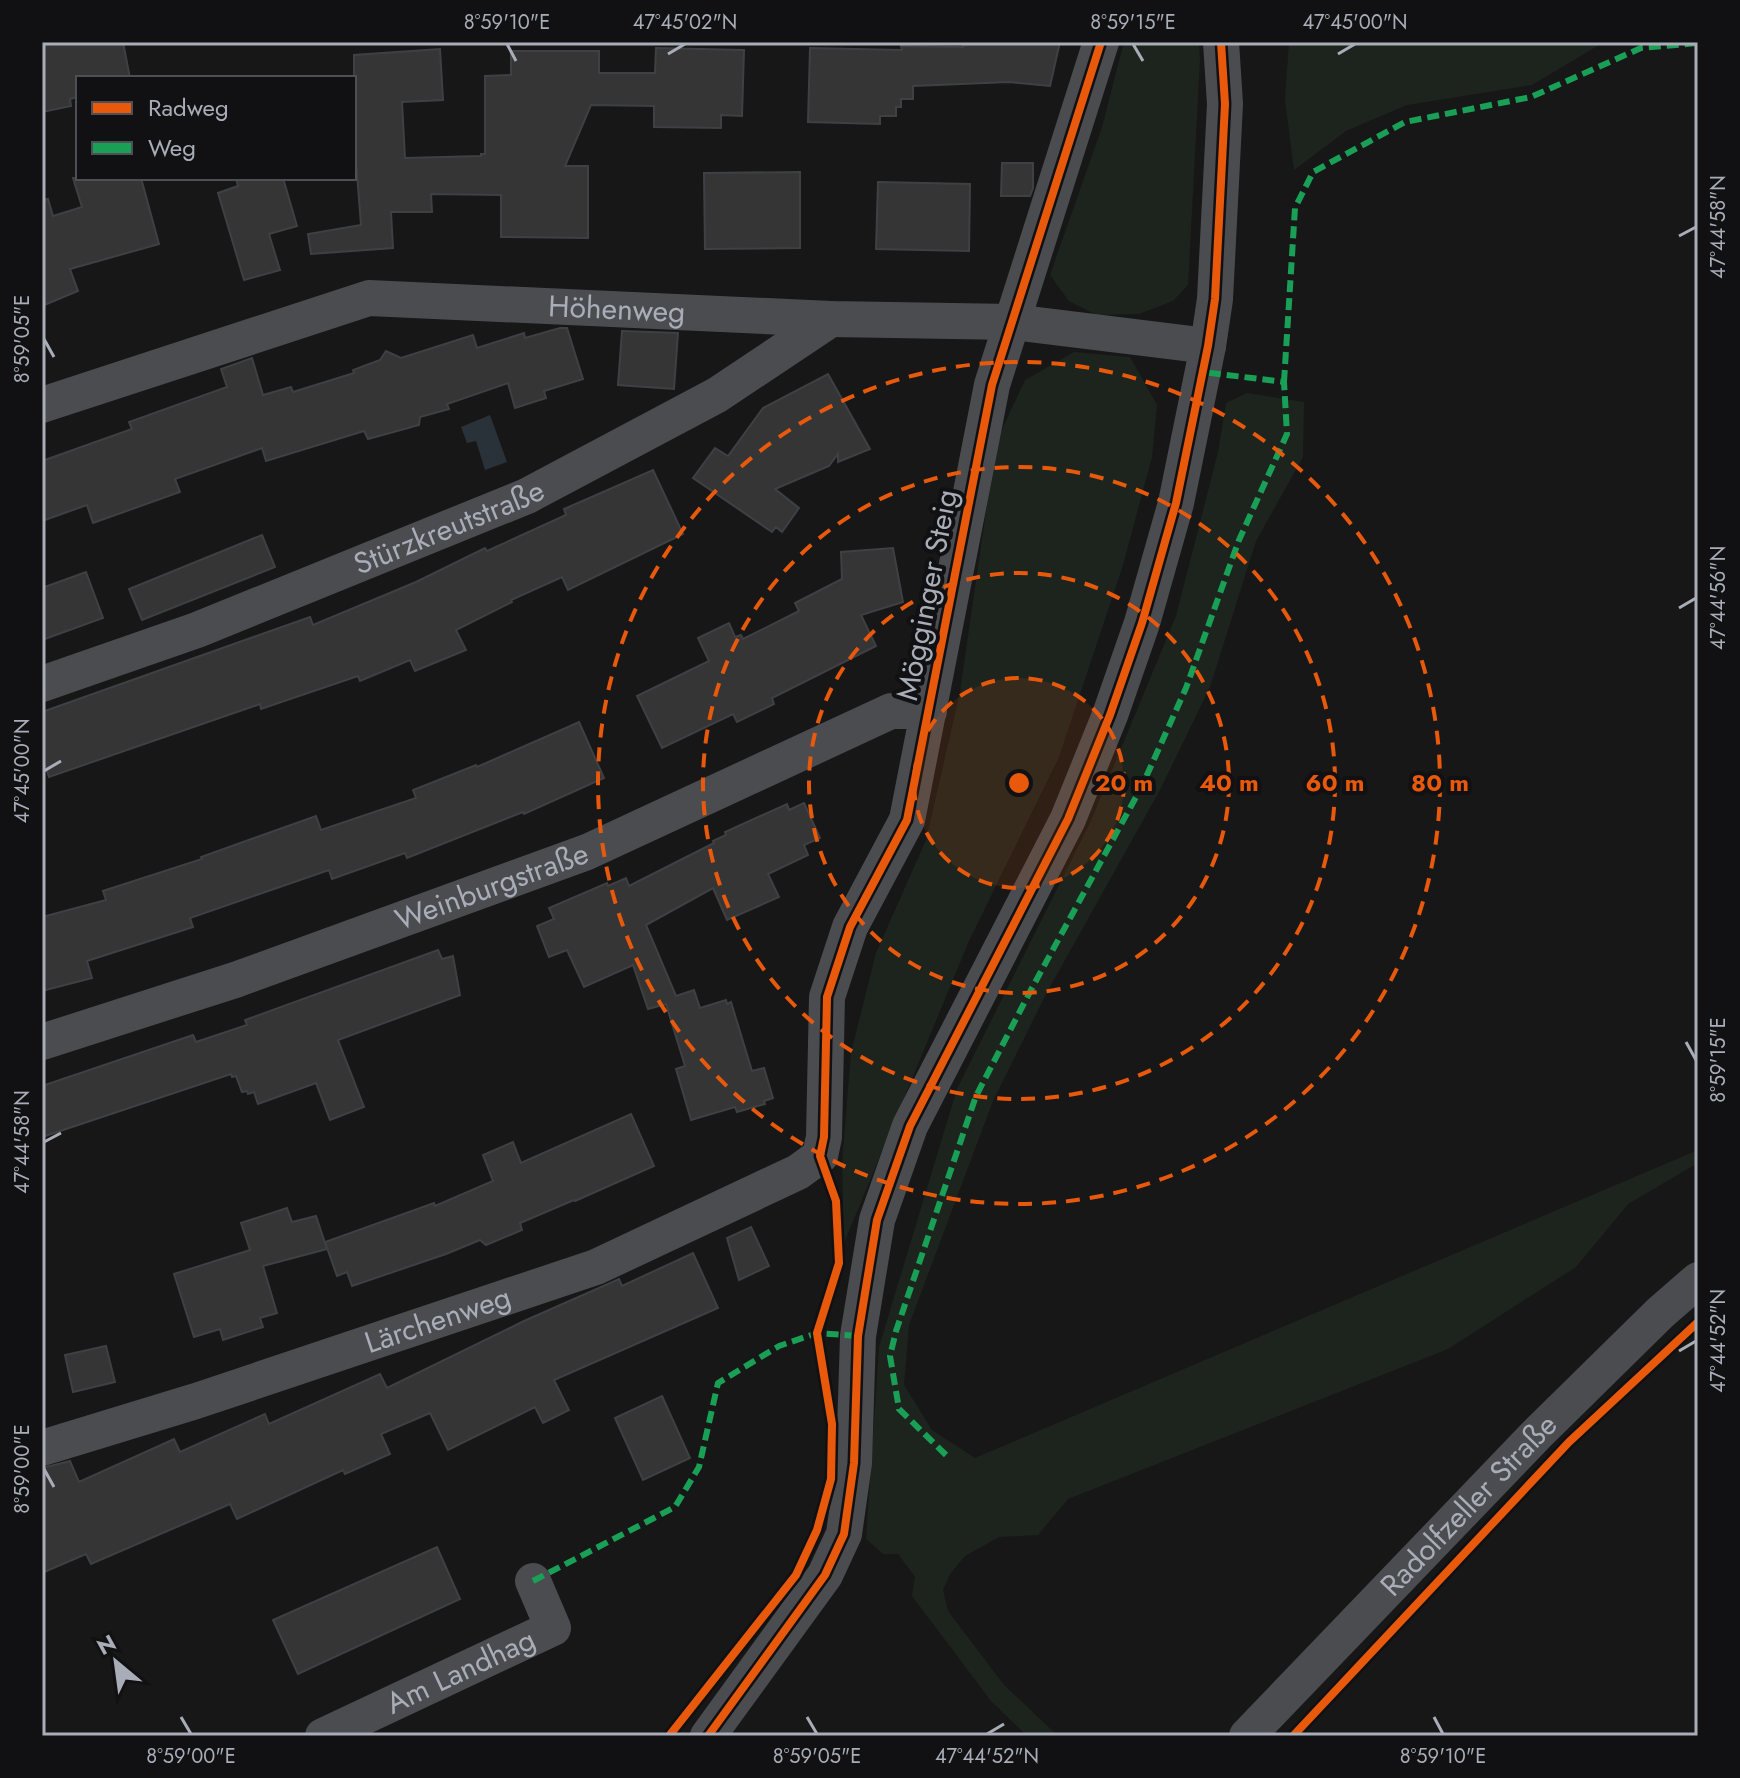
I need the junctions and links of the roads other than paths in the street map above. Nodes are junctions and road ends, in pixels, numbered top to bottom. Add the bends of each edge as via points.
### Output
1 (1101, 42) edge
2 (1221, 42) edge
3 (831, 319) junction
4 (1013, 322) junction
5 (1208, 346) junction
6 (42, 405) edge
7 (42, 684) edge
8 (929, 711) junction
9 (42, 1042) edge
10 (820, 1156) joint
11 (1698, 1280) edge
12 (42, 1448) edge
13 (533, 1581) dead end
14 (323, 1736) edge
15 (708, 1736) edge
16 (1247, 1736) edge

1 - 4 street, Mögginger Steig
2 - 5 street via 1225,104
3 - 4 street, Höhenweg
3 - 6 street, Höhenweg via 369,298
3 - 7 street, Stürzkreutstraße via 717,395 527,496 197,630
4 - 5 street, Höhenweg
4 - 8 street, Mögginger Steig via 992,385
5 - 15 street via 1176,503 1110,715 1068,819 910,1126 877,1220 858,1336 854,1463 844,1534 825,1575
8 - 9 street, Weinburgstraße via 891,711 587,852 235,980
8 - 10 street, Mögginger Steig via 907,820 850,927 827,997
10 - 12 street, Lärchenweg via 798,1172 596,1267
11 - 16 street, Radolfzeller Straße via 1536,1435
13 - 14 street, Am Landhag via 553,1628

